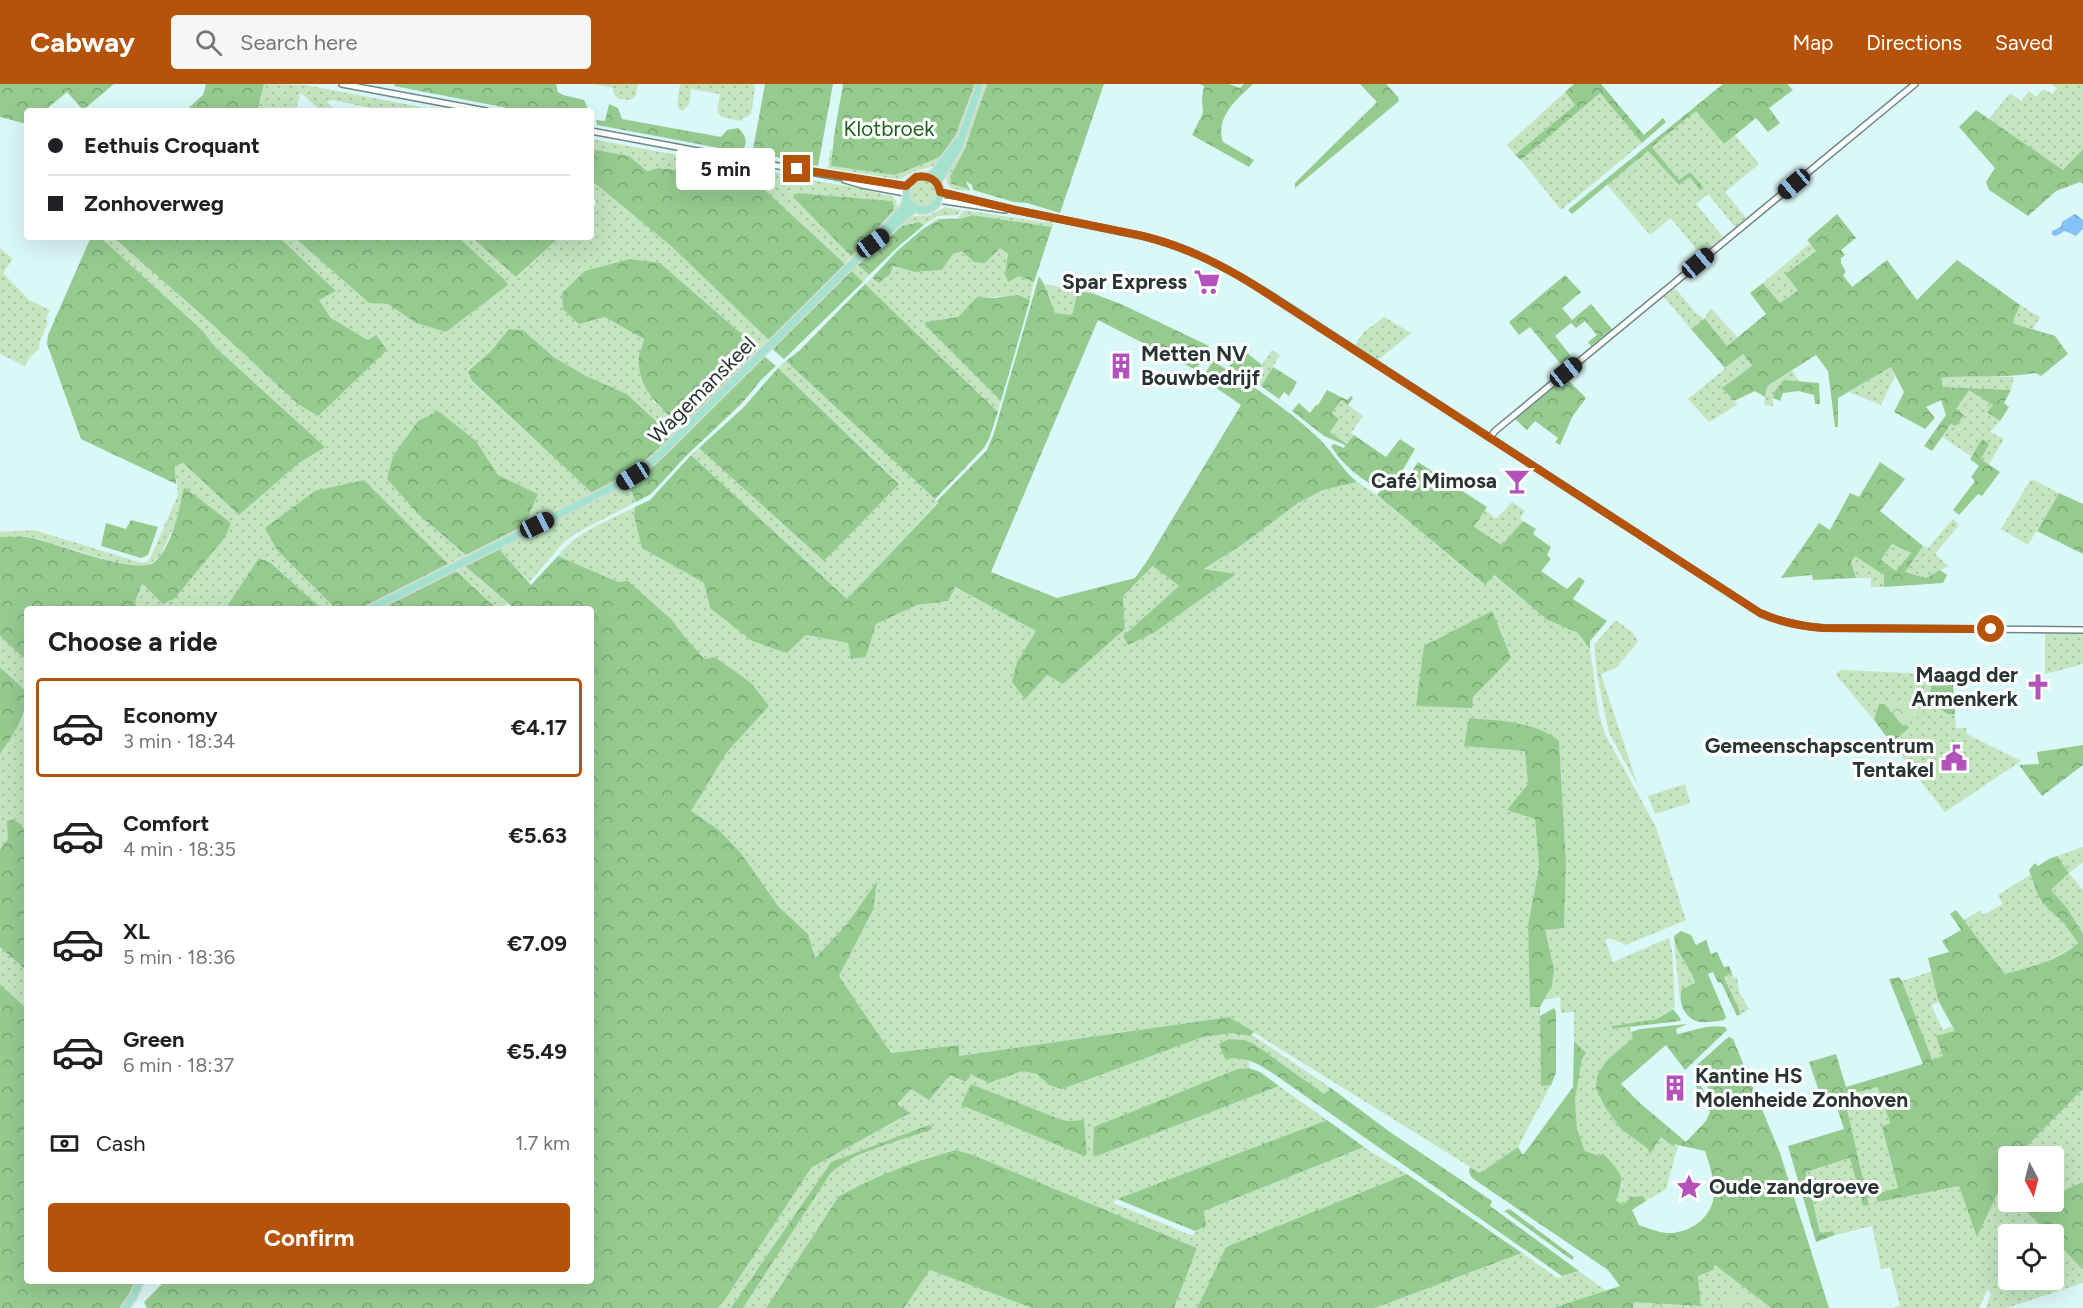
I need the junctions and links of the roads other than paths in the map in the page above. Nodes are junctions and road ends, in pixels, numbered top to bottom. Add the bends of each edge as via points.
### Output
1 (342, 84) edge
2 (980, 84) edge
3 (1915, 84) edge
4 (470, 108) edge
5 (965, 128) junction
6 (594, 132) edge
7 (928, 177) junction
8 (937, 183) junction
9 (940, 192) junction
10 (906, 193) junction
11 (938, 200) junction
12 (914, 208) junction
13 (1015, 210) junction
14 (873, 243) junction
15 (1490, 438) junction
16 (376, 606) edge
17 (2083, 630) edge
18 (139, 1284) edge
19 (125, 1308) edge

1 - 4 street
2 - 5 main road
3 - 15 street
5 - 7 main road
5 - 8 main road
6 - 10 street
7 - 8 main road
7 - 10 main road via 916,177
8 - 9 main road
9 - 11 main road
9 - 13 street
10 - 12 main road
10 - 14 main road, Wagemanskeel via 904,207
11 - 12 main road, Wagemanskeel via 928,209
11 - 13 street
12 - 14 main road, Wagemanskeel
13 - 15 street via 1162,241 1207,258
14 - 16 main road, Wagemanskeel via 644,468
15 - 17 street via 1760,613 1782,622 1823,628
18 - 19 main road

